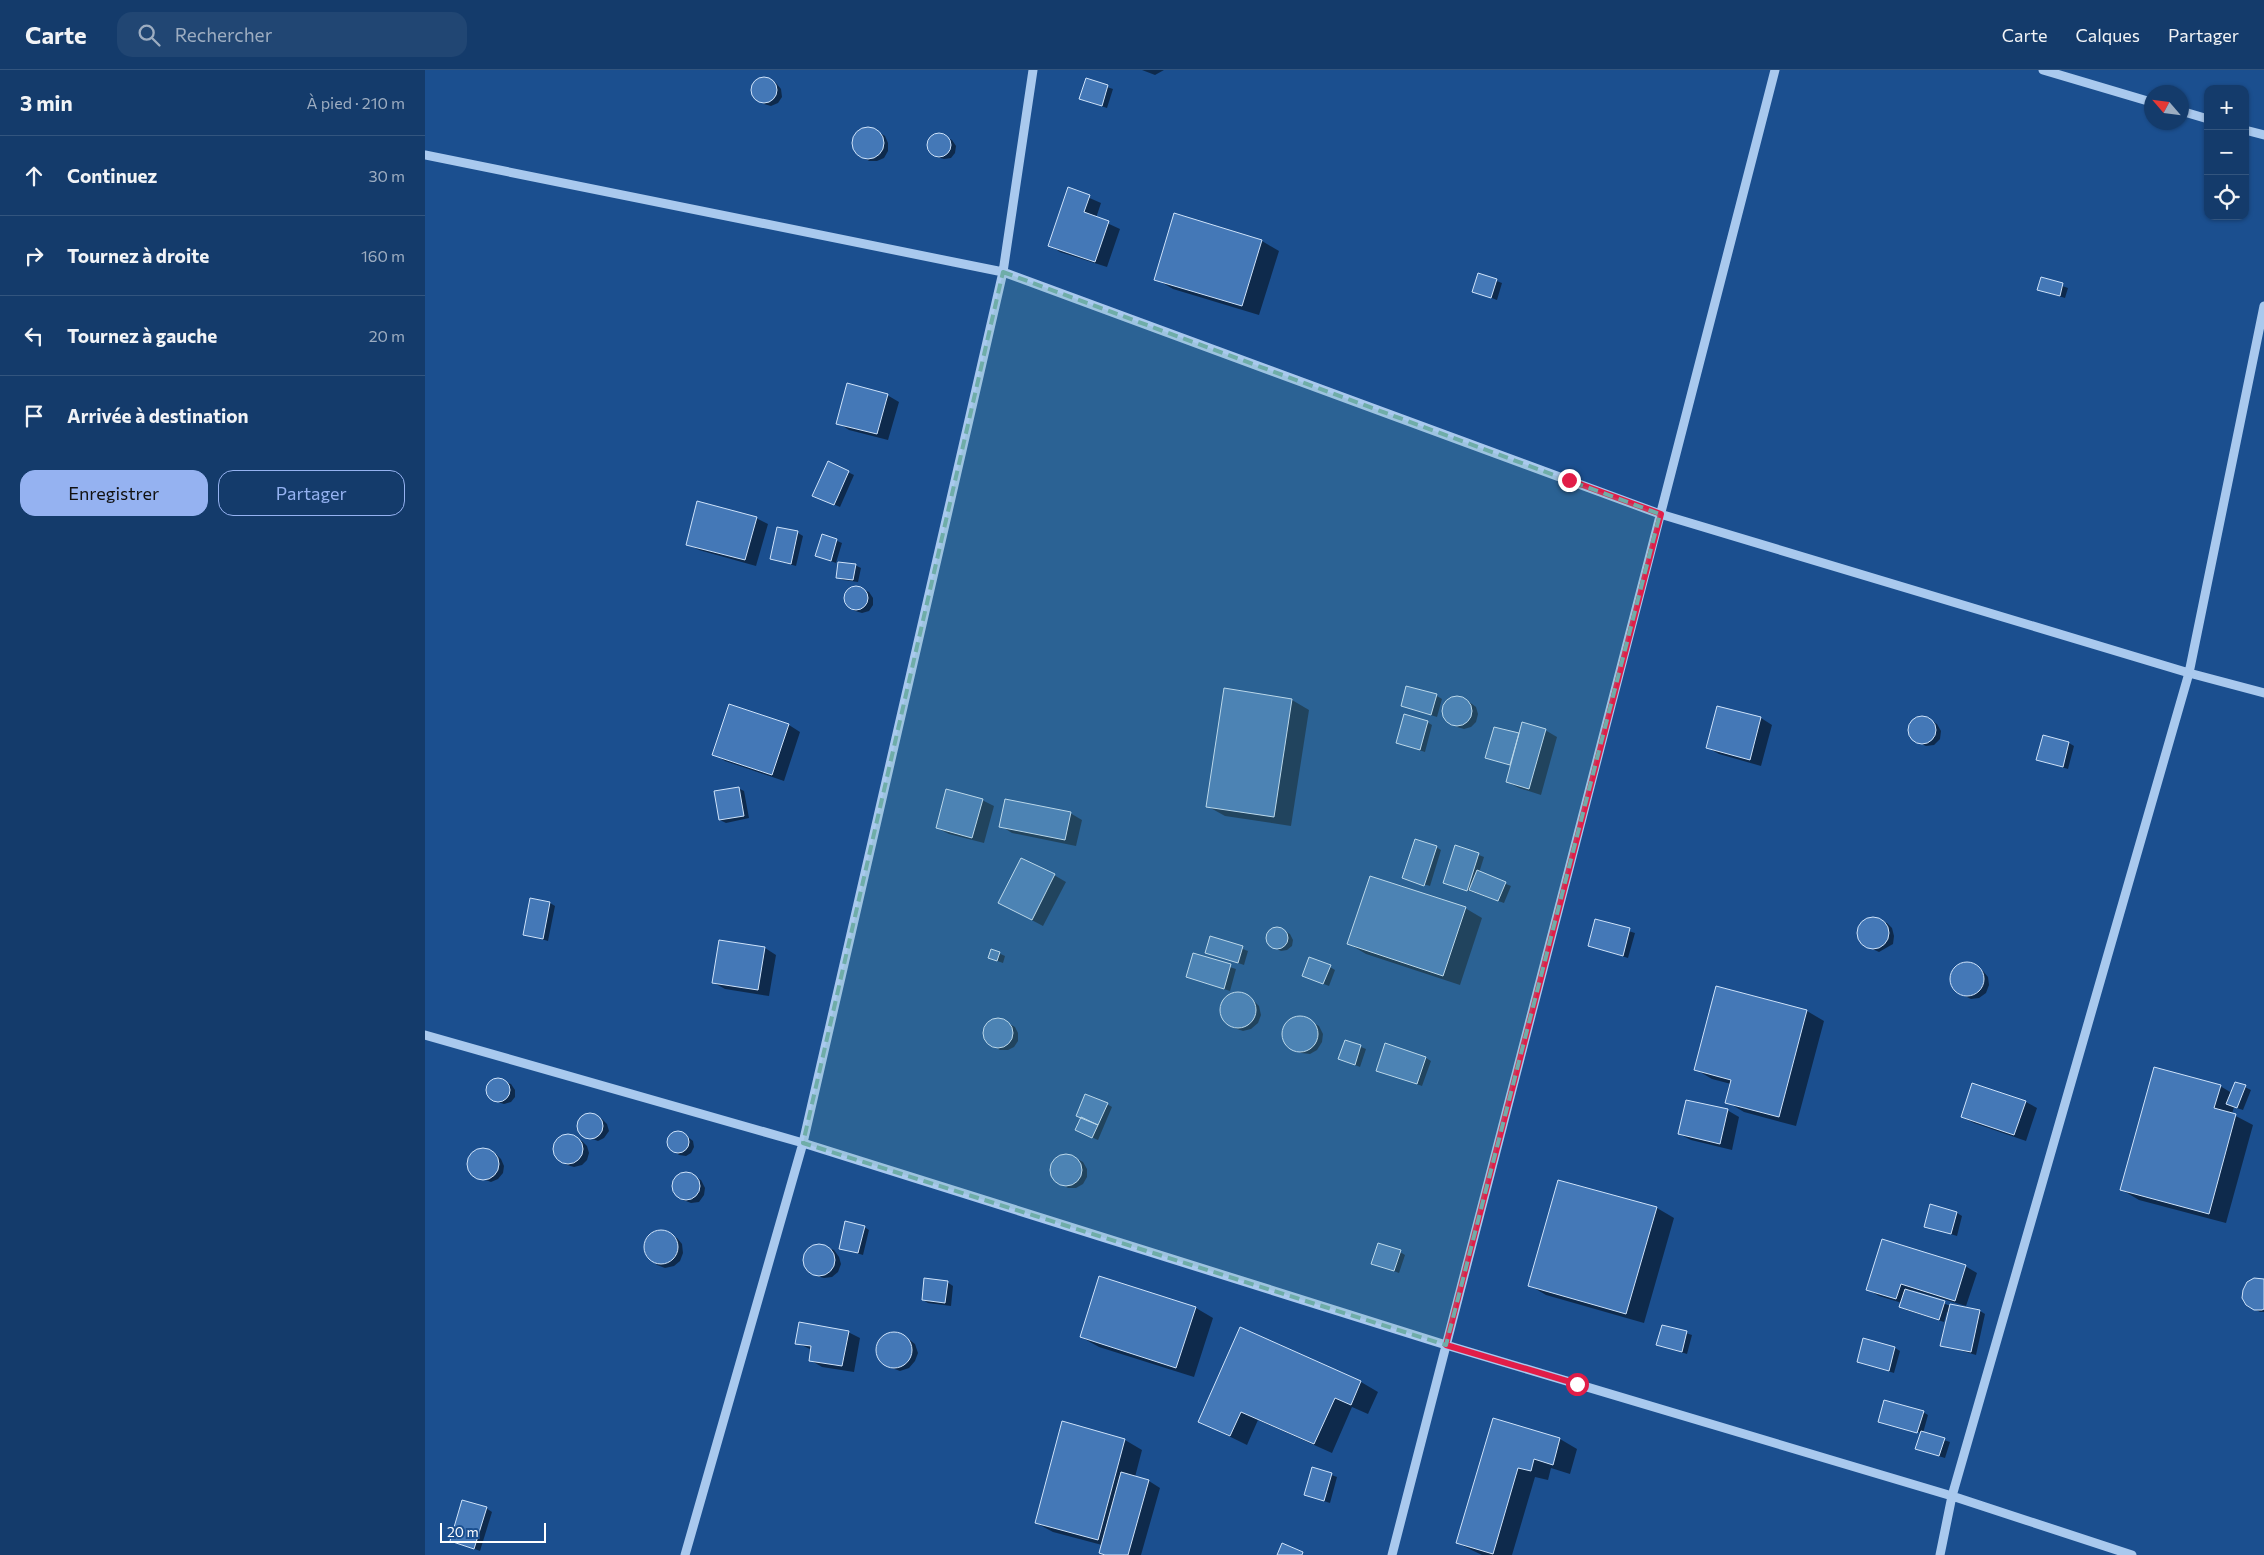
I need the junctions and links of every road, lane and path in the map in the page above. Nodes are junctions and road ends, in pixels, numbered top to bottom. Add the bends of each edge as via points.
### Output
1 (1033, 70) edge
2 (1775, 70) edge
3 (2043, 70) edge
4 (2144, 100) edge
5 (2189, 113) edge
6 (2204, 117) edge
7 (2249, 131) edge
8 (2264, 135) edge
9 (425, 155) edge
10 (1003, 272) junction
11 (2264, 306) edge
12 (1661, 514) junction
13 (2189, 673) junction
14 (2264, 694) edge
15 (425, 1035) edge
16 (803, 1143) junction
17 (1446, 1345) junction
18 (1952, 1496) junction
19 (685, 1555) edge
20 (1392, 1555) edge
21 (1940, 1555) edge
22 (2133, 1555) edge

1 - 10 street
2 - 12 street
3 - 4 street
5 - 6 street
7 - 8 street
9 - 10 street
10 - 12 street
10 - 16 street
11 - 13 street
12 - 13 street
12 - 17 street
13 - 14 street
13 - 18 street
15 - 16 street
16 - 17 street
16 - 19 street
17 - 18 street
17 - 20 street
18 - 21 street
18 - 22 street

